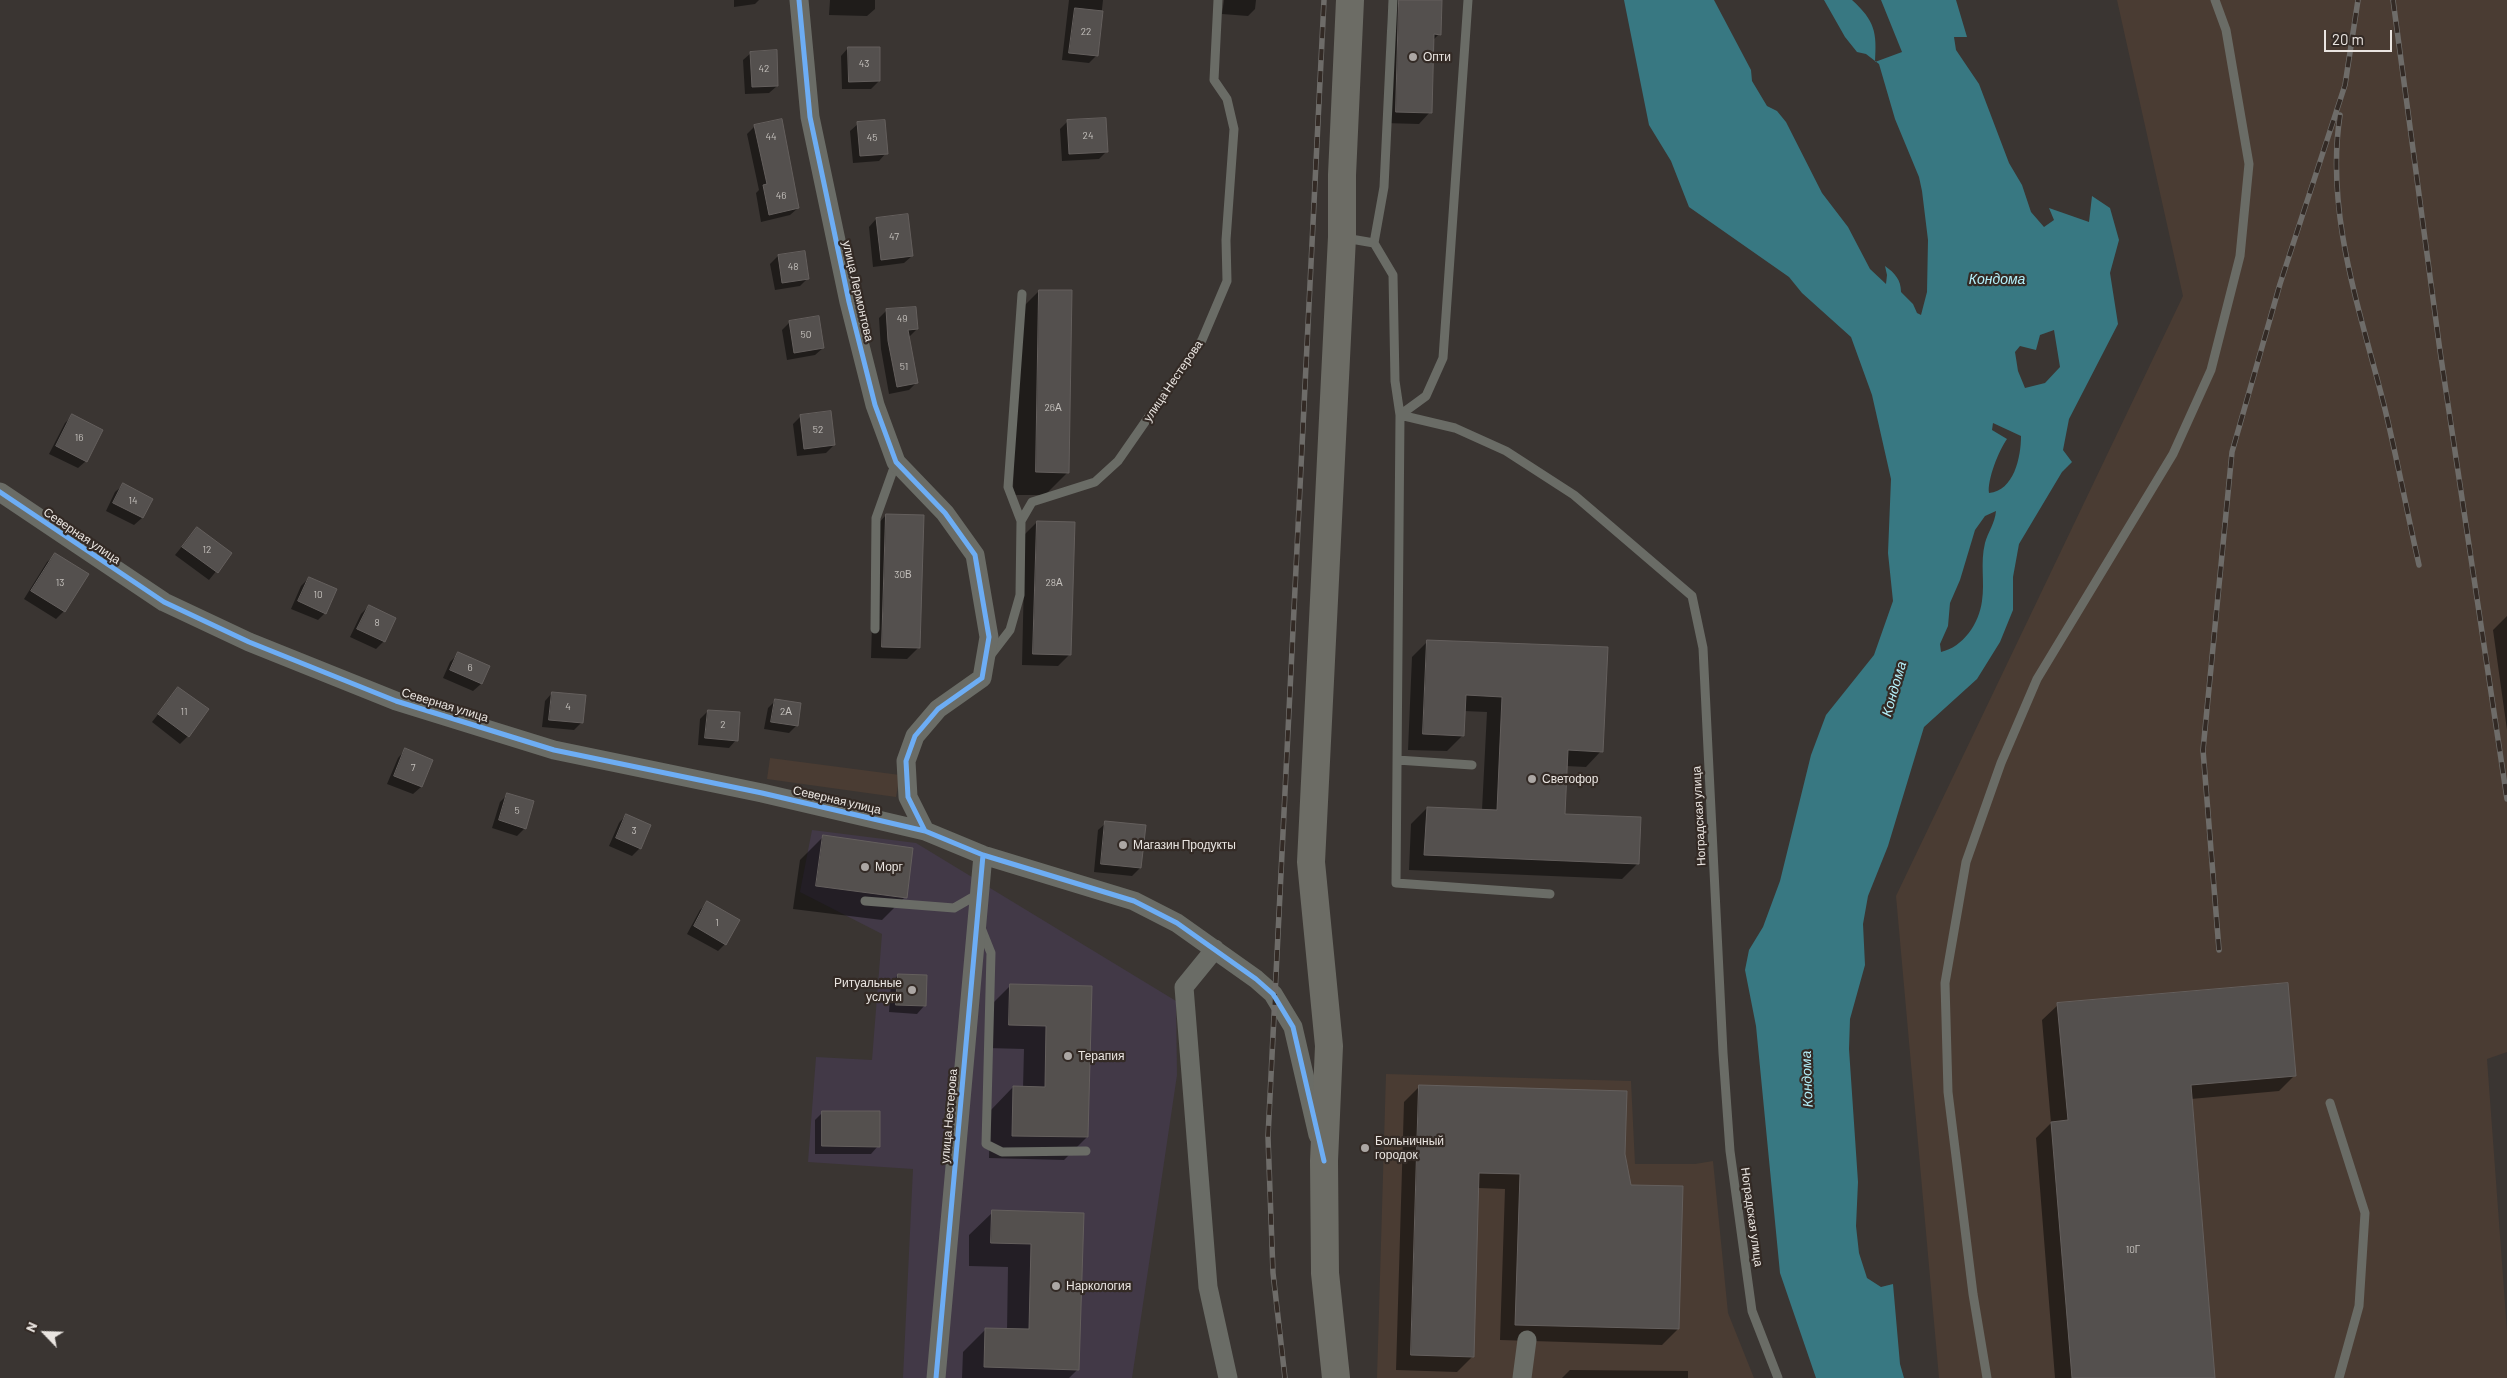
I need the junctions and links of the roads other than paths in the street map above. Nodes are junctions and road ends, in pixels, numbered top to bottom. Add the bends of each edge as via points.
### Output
1 (799, 0) edge
2 (1218, 0) edge
3 (1350, 0) edge
4 (1393, 0) edge
5 (1468, 0) edge
6 (2215, 0) edge
7 (1342, 237) junction
8 (1374, 243) junction
9 (1022, 294) dead end
10 (1400, 415) junction
11 (896, 462) junction
12 (0, 492) edge
13 (1021, 521) junction
14 (875, 629) dead end
15 (984, 664) junction
16 (1397, 760) junction
17 (1472, 766) dead end
18 (925, 831) junction
19 (983, 855) junction
20 (980, 893) junction
21 (1550, 894) dead end
22 (865, 901) dead end
23 (978, 918) junction
24 (1215, 949) junction
25 (2330, 1103) dead end
26 (1086, 1151) dead end
27 (1324, 1161) junction
28 (1527, 1340) dead end
29 (936, 1378) edge
30 (1228, 1378) edge
31 (1336, 1378) edge
32 (1522, 1378) edge
33 (1778, 1378) edge
34 (1987, 1378) edge
35 (2340, 1378) edge

1 - 11 street, улица Лермонтова via 810,117 849,302 875,405
2 - 13 lane, улица Нестерова via 1214,80 1227,99 1234,129 1226,240 1227,281 1202,340 1118,461 1095,482 1032,502
3 - 7 main road
4 - 8 lane via 1384,187
5 - 10 lane via 1443,358 1426,396
6 - 34 lane via 2226,30 2249,164 2240,256 2211,370 2173,454 2037,679 2001,763 1966,862 1945,983 1948,1092 1972,1294
7 - 8 lane
7 - 27 main road via 1311,862 1329,1046
8 - 10 lane via 1393,275 1395,382
9 - 13 lane via 1008,487
10 - 16 lane
10 - 33 lane, Ноградская улица via 1455,428 1506,451 1574,496 1692,596 1703,648 1730,1151 1752,1311
11 - 14 lane via 876,518
11 - 15 street, улица Лермонтова via 945,513 975,555 989,637
12 - 18 street, Северная улица via 164,602 249,642 396,701 554,750
13 - 15 lane via 1020,594 1010,630
15 - 18 street via 982,678 938,709 915,736 906,761 908,797
16 - 17 lane
16 - 21 lane via 1396,883
18 - 19 street
19 - 20 street, улица Нестерова
19 - 24 street via 1134,901 1177,923
20 - 22 lane via 954,908
20 - 23 street, улица Нестерова
23 - 26 lane via 991,953 986,1144 1002,1152
23 - 29 street, улица Нестерова
24 - 27 street via 1273,994 1293,1027
24 - 30 street via 1184,987 1208,1287
25 - 35 lane via 2365,1213 2359,1306
27 - 31 main road via 1325,1273
28 - 32 street

